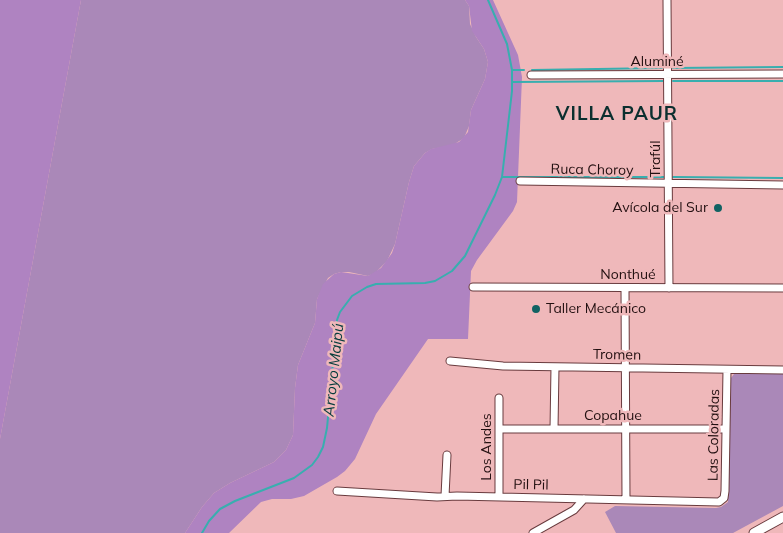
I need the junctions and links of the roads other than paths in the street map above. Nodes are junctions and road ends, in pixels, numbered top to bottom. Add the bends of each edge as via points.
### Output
1 (668, 0) edge
2 (783, 74) edge
3 (531, 75) dead end
4 (668, 75) junction
5 (520, 181) dead end
6 (668, 183) junction
7 (783, 185) edge
8 (473, 287) dead end
9 (625, 288) junction
10 (669, 288) junction
11 (783, 288) edge
12 (450, 361) dead end
13 (555, 367) junction
14 (625, 368) junction
15 (727, 370) junction
16 (783, 370) edge
17 (499, 398) dead end
18 (499, 429) junction
19 (554, 429) junction
20 (626, 429) junction
21 (726, 429) junction
22 (447, 455) dead end
23 (337, 491) dead end
24 (445, 496) junction
25 (499, 497) junction
26 (584, 499) junction
27 (722, 499) joint
28 (626, 500) junction
29 (783, 517) edge
30 (533, 533) edge
31 (754, 533) edge

1 - 4 street, Trafúl
2 - 4 street, Aluminé
3 - 4 street, Aluminé
4 - 6 street, Trafúl
5 - 6 street, Ruca Choroy
6 - 7 street, Ruca Choroy
6 - 10 street, Trafúl
8 - 9 street, Nonthué
9 - 10 street, Nonthué
9 - 14 street
10 - 11 street, Nonthué
12 - 13 street, Tromen
13 - 14 street, Tromen
13 - 19 street
14 - 15 street, Tromen
14 - 20 street
15 - 16 street, Tromen
15 - 21 street, Las Coloradas
17 - 18 street, Los Andes
18 - 19 street, Copahue
18 - 25 street, Los Andes
19 - 20 street, Copahue
20 - 21 street, Copahue
20 - 28 street
21 - 27 street, Las Coloradas via 725,491
22 - 24 street
23 - 24 street, Pil Pil
24 - 25 street, Pil Pil
25 - 26 street, Pil Pil
26 - 28 street, Pil Pil
26 - 30 street via 574,510
27 - 28 street, Pil Pil via 716,502
29 - 31 main road

